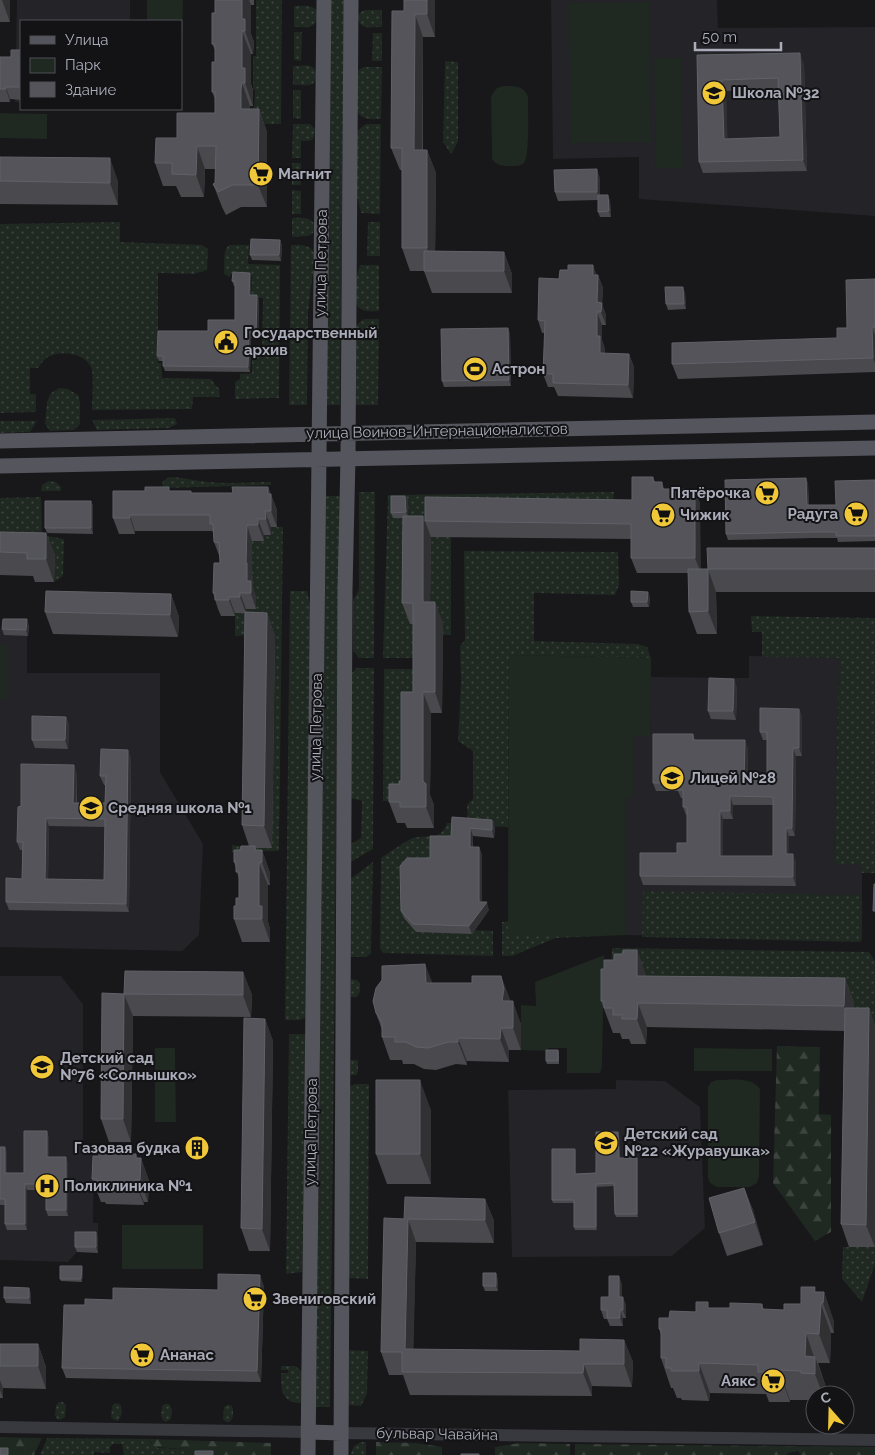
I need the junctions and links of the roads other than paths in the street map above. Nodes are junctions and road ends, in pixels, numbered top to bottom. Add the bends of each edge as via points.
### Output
1 (324, 0) edge
2 (351, 0) edge
3 (875, 422) edge
4 (347, 433) junction
5 (319, 434) junction
6 (0, 441) edge
7 (875, 448) edge
8 (348, 458) junction
9 (319, 459) junction
10 (0, 466) edge
11 (0, 1427) edge
12 (309, 1432) junction
13 (342, 1433) junction
14 (875, 1440) edge
15 (308, 1455) edge
16 (341, 1455) edge

1 - 5 main road, улица Петрова
2 - 4 main road, улица Петрова
3 - 4 main road, улица Воинов-Интернационалистов
4 - 5 main road, улица Воинов-Интернационалистов
4 - 8 main road, улица Петрова
5 - 6 main road, улица Воинов-Интернационалистов
5 - 9 main road, улица Петрова
7 - 8 main road, улица Воинов-Интернационалистов
8 - 9 main road, улица Воинов-Интернационалистов
8 - 13 main road, улица Петрова
9 - 10 main road, улица Воинов-Интернационалистов
9 - 12 main road, улица Петрова
11 - 12 street, бульвар Чавайна
12 - 13 main road, бульвар Чавайна
12 - 15 main road, улица Петрова
13 - 14 street, бульвар Чавайна
13 - 16 main road, улица Петрова

